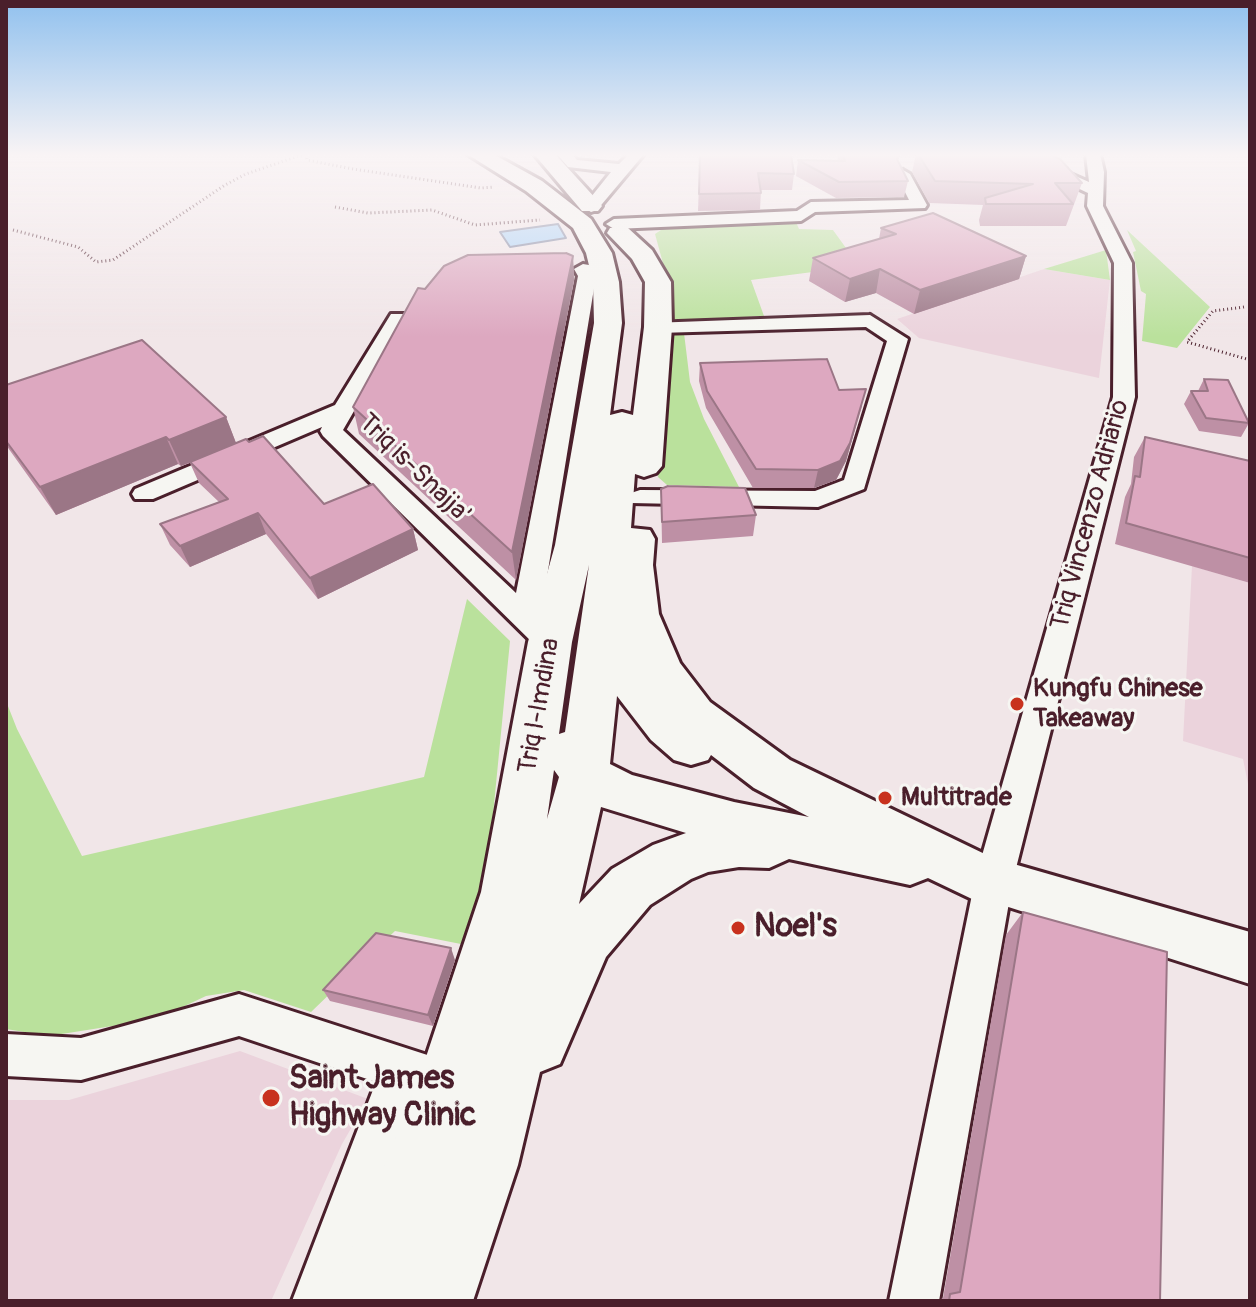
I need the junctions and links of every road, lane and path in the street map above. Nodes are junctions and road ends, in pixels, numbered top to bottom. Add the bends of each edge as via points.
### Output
1 (180, 215) edge
2 (446, 215) edge
3 (557, 215) edge
4 (582, 215) edge
5 (590, 215) edge
6 (802, 215) edge
7 (1099, 215) edge
8 (616, 228) junction
9 (13, 230) dead end
10 (591, 281) junction
11 (1244, 307) dead end
12 (398, 318) edge
13 (658, 327) junction
14 (1250, 360) edge
15 (345, 409) junction
16 (584, 490) junction
17 (144, 494) dead end
18 (640, 498) junction
19 (605, 601) junction
20 (553, 632) junction
21 (589, 778) junction
22 (983, 877) junction
23 (1250, 958) edge
24 (6, 1055) edge
25 (426, 1076) junction
26 (484, 1165) junction
27 (317, 1301) edge
28 (368, 1301) edge
29 (436, 1301) edge
30 (914, 1301) edge

1 - 9 path via 113,260 96,262 78,247
2 - 3 path via 475,225 496,225
4 - 10 highway, Triq l-Imdina via 599,253
5 - 8 highway, Triq l-Imdina
6 - 8 street
7 - 22 street, Triq Vincenzo Adriario via 1123,263 1124,397
8 - 13 highway via 643,255 658,282
8 - 19 highway, Triq l-Imdina via 630,263 632,324
10 - 16 highway, Triq l-Imdina via 608,323
10 - 20 street via 529,598
11 - 14 path via 1213,311 1187,342
12 - 15 street, Triq is-Snajja'
13 - 18 highway
13 - 18 street via 870,321 898,339 855,484 818,499
15 - 17 street
15 - 20 street, Triq is-Snajja' via 331,431
16 - 20 highway, Triq l-Imdina
16 - 21 highway via 561,709 568,750
18 - 22 highway via 633,565 638,614 661,670 693,715 772,774
19 - 21 highway, Triq l-Imdina
19 - 22 highway via 614,641 634,686 668,727 697,750 751,788 806,814
20 - 25 highway, Triq l-Imdina via 509,892
21 - 22 highway via 621,793 707,817
21 - 26 highway, Triq l-Imdina
22 - 23 main road
22 - 26 highway via 739,844 697,852 654,872 615,901 585,938
22 - 30 street, Triq Vincenzo Adriario
24 - 25 street via 81,1059 239,1015
25 - 27 street, Triq l-Imdina
25 - 28 highway, Triq l-Imdina
26 - 29 highway, Triq l-Imdina

